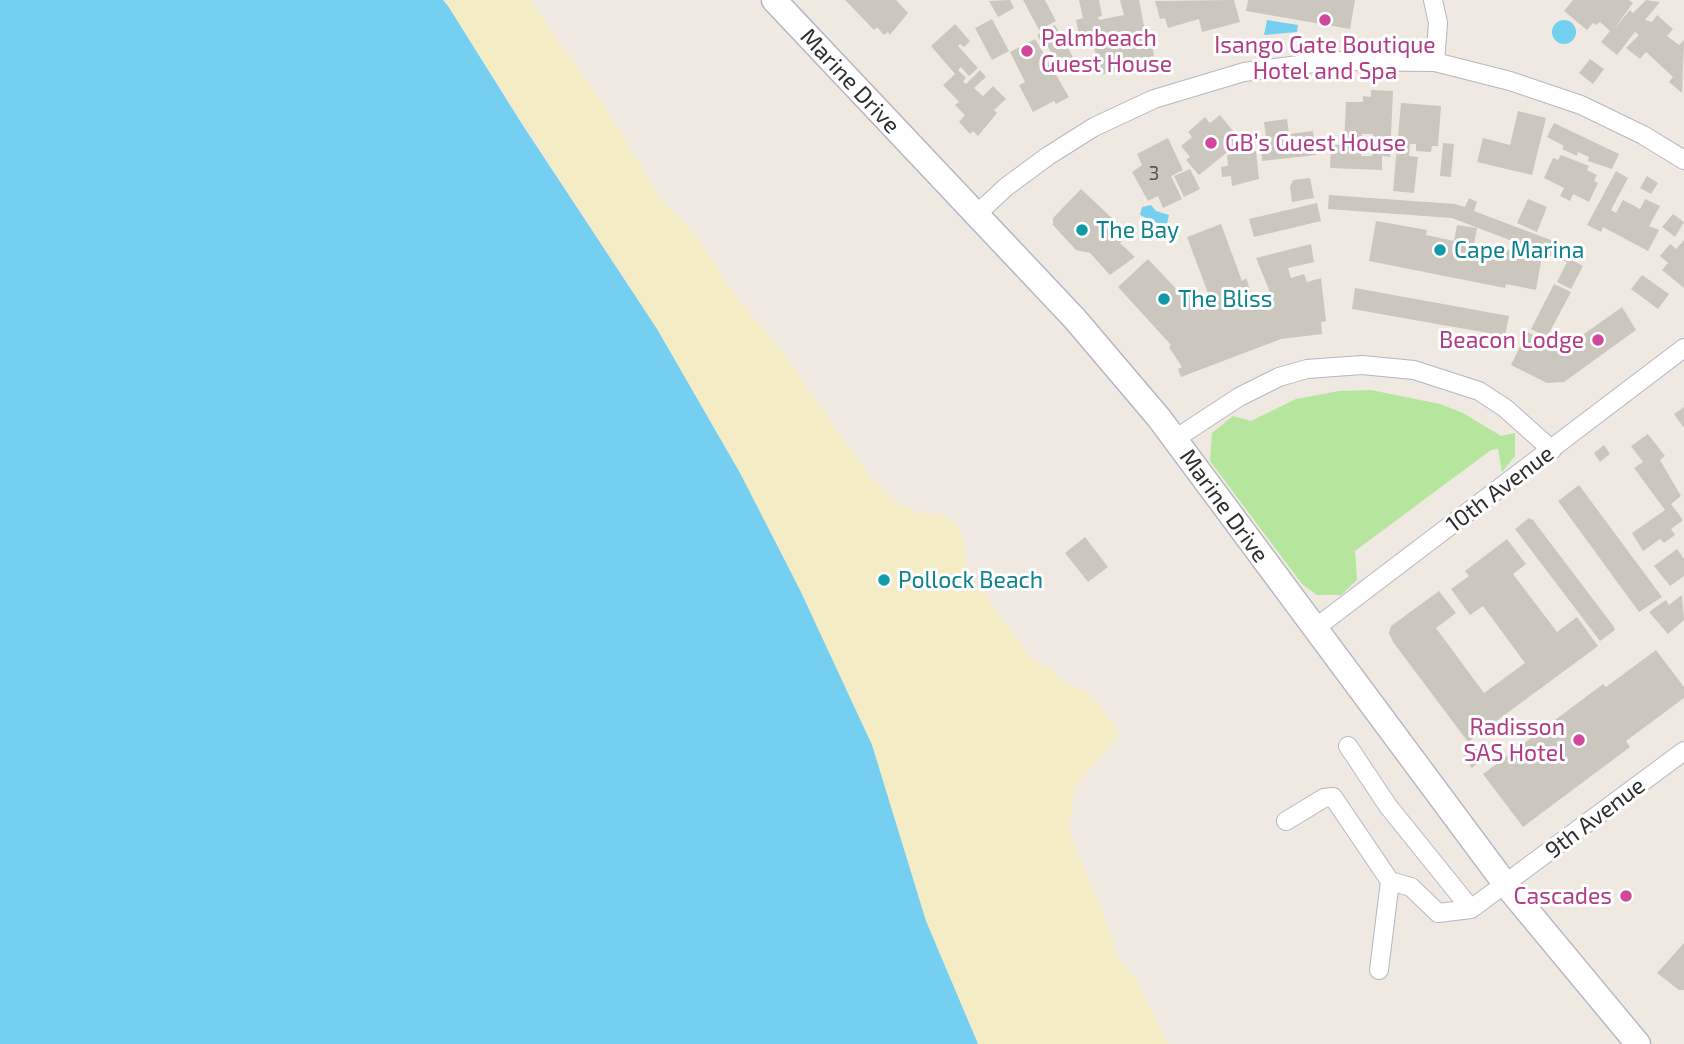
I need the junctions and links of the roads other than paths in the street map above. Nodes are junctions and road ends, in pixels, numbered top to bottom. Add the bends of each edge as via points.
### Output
1 (774, 0) edge
2 (1433, 0) edge
3 (1435, 62) junction
4 (1684, 160) edge
5 (977, 214) junction
6 (1684, 348) edge
7 (1175, 439) junction
8 (1552, 450) junction
9 (1314, 629) junction
10 (1348, 746) dead end
11 (1684, 751) edge
12 (1286, 821) dead end
13 (1390, 881) junction
14 (1506, 885) junction
15 (1471, 909) junction
16 (1379, 970) dead end
17 (1637, 1044) edge

1 - 5 main road, Marine Drive
2 - 3 street via 1438,23
3 - 4 street via 1581,105
3 - 5 street via 1298,63 1177,90 1094,127 1027,170
5 - 7 main road, Marine Drive via 1093,340
6 - 8 street, 10th Avenue
7 - 8 street via 1279,377 1307,369 1363,365 1414,370 1479,391
7 - 9 main road, Marine Drive
8 - 9 street, 10th Avenue
9 - 14 main road, Marine Drive
10 - 15 street via 1388,806
11 - 14 street, 9th Avenue
12 - 13 street via 1333,797
13 - 15 street via 1410,887 1438,913
13 - 16 street
14 - 15 street, 9th Avenue
14 - 17 main road, Marine Drive

